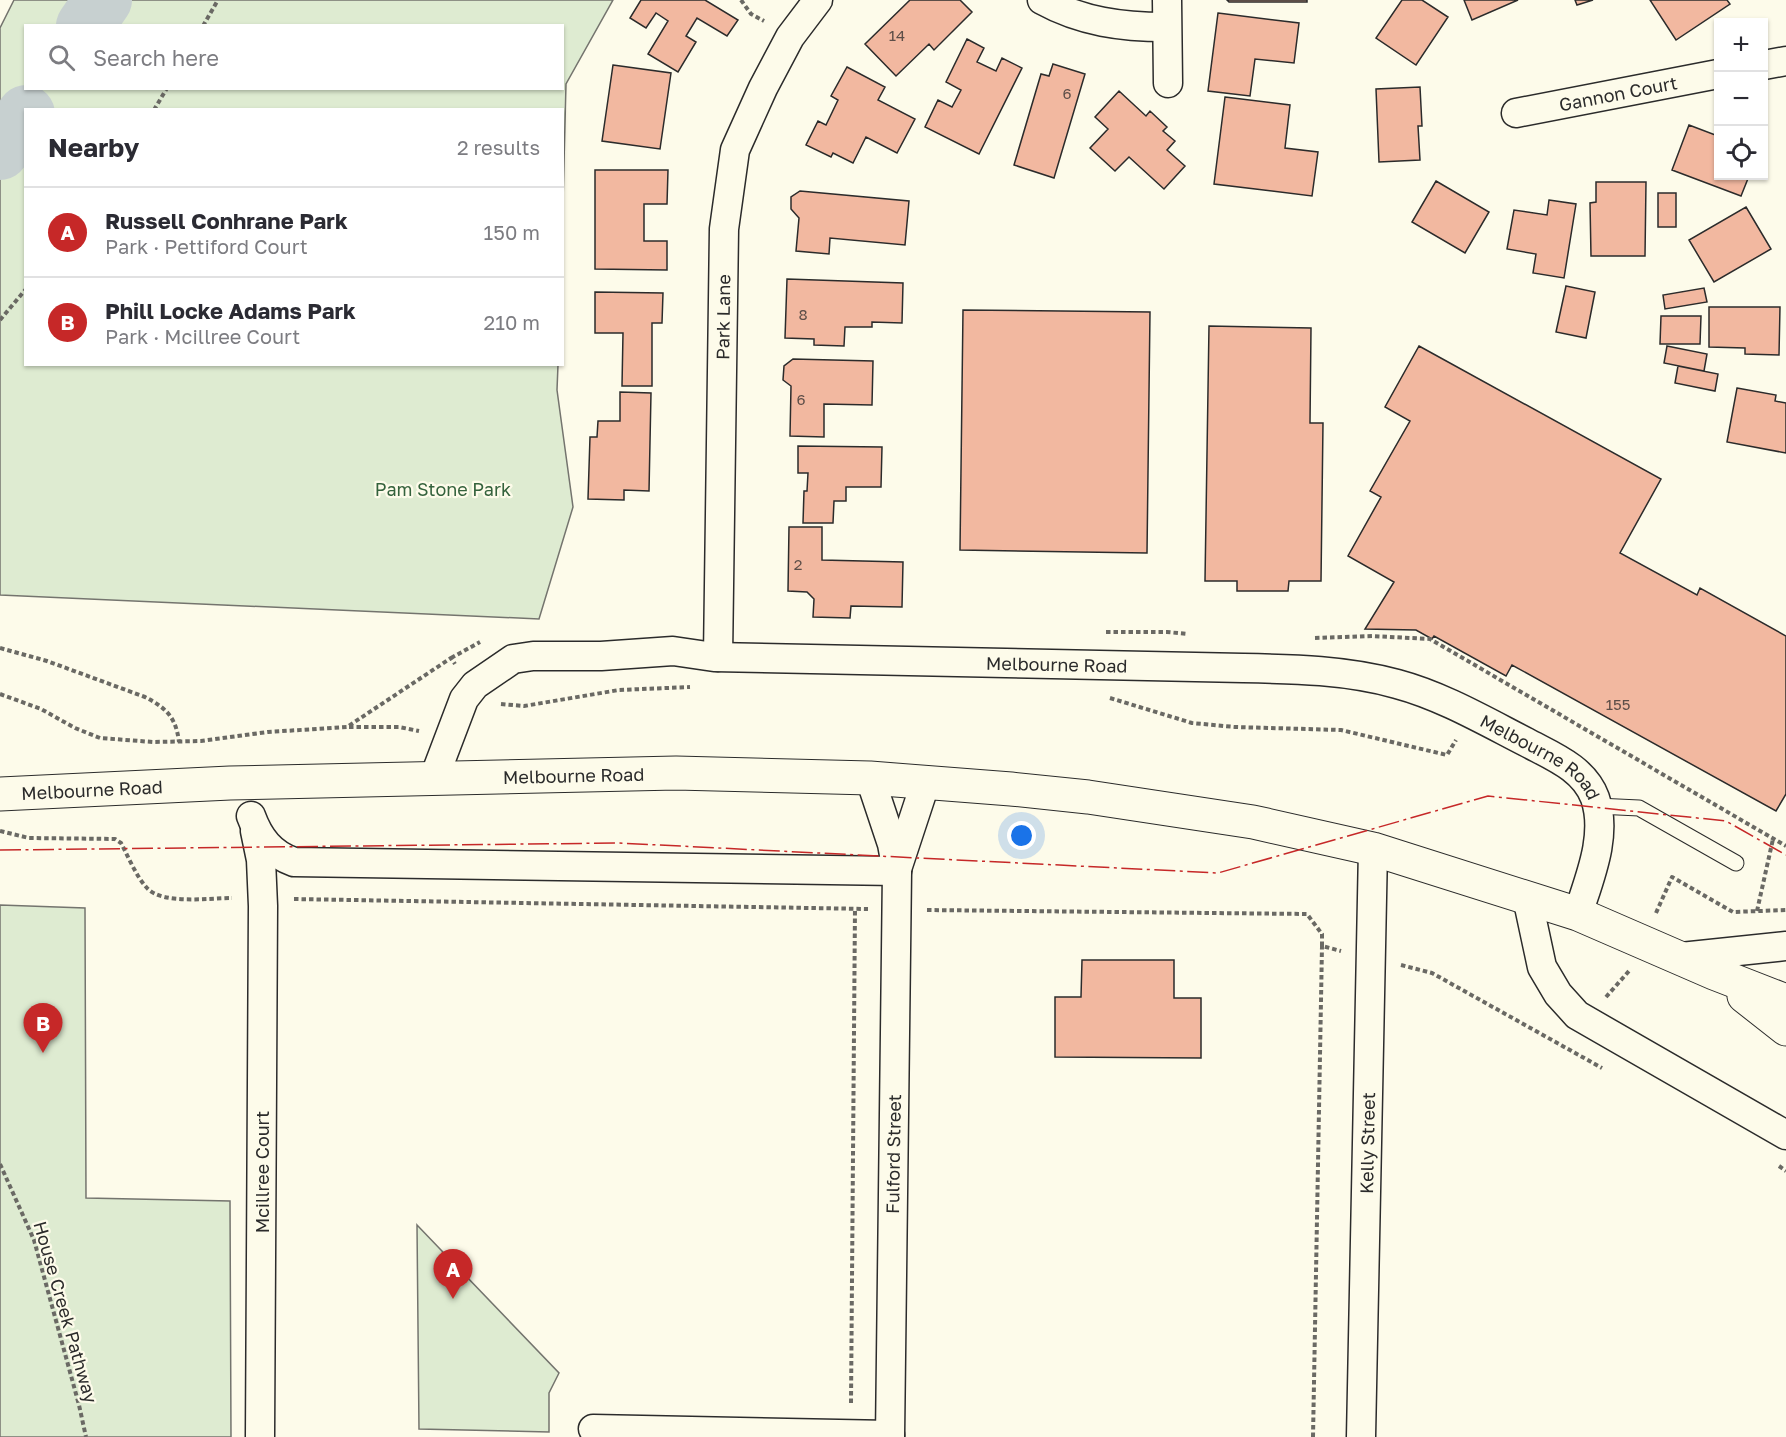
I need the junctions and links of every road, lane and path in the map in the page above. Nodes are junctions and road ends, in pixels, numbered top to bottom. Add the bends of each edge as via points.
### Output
1 (218, 0) edge
2 (818, 0) edge
3 (1042, 0) edge
4 (1167, 13) edge
5 (204, 24) edge
6 (1786, 61) edge
7 (1768, 64) edge
8 (1714, 75) edge
9 (1168, 84) dead end
10 (165, 90) edge
11 (155, 108) edge
12 (1516, 113) dead end
13 (24, 291) edge
14 (0, 320) edge
15 (0, 648) edge
16 (718, 657) junction
17 (475, 685) junction
18 (695, 687) dead end
19 (0, 694) edge
20 (1100, 694) dead end
21 (1471, 714) junction
22 (347, 727) junction
23 (448, 740) junction
24 (179, 742) junction
25 (434, 778) junction
26 (870, 778) junction
27 (926, 782) junction
28 (230, 783) junction
29 (0, 794) edge
30 (1597, 806) junction
31 (250, 816) junction
32 (0, 831) edge
33 (1773, 838) dead end
34 (1373, 849) junction
35 (319, 862) junction
36 (1736, 863) dead end
37 (897, 871) junction
38 (1527, 897) junction
39 (264, 901) junction
40 (855, 908) junction
41 (896, 910) junction
42 (1757, 911) dead end
43 (1578, 914) junction
44 (1322, 945) junction
45 (1786, 946) edge
46 (1681, 957) junction
47 (1371, 958) junction
48 (1714, 973) junction
49 (1786, 1001) edge
50 (1786, 1029) edge
51 (1611, 1073) dead end
52 (1786, 1135) edge
53 (0, 1164) edge
54 (1776, 1165) dead end
55 (1786, 1170) edge
56 (592, 1429) dead end
57 (851, 1434) junction
58 (890, 1436) edge
59 (86, 1437) edge
60 (260, 1437) edge
61 (1313, 1437) edge
62 (1361, 1437) edge

1 - 5 path
2 - 16 street, Park Lane via 790,37 735,150 724,230
3 - 4 street via 1063,12 1134,27
4 - 9 street
6 - 7 street
8 - 12 street, Gannon Court
10 - 11 path
13 - 14 path
15 - 24 path via 47,661 156,703 176,723
16 - 17 street, Melbourne Road via 673,651 525,657 507,662
16 - 21 street, Melbourne Road via 1300,670 1398,684
17 - 18 path via 503,705 524,706 629,689
17 - 22 path via 451,658
17 - 23 street, Melbourne Road via 464,699
19 - 24 path via 100,738
20 - 21 path via 1192,723 1341,730 1447,755
21 - 30 street, Melbourne Road via 1569,765 1589,787
22 - 23 path via 399,727
22 - 24 path
23 - 25 street, Melbourne Road
25 - 26 main road, Melbourne Road via 676,773
25 - 28 main road, Melbourne Road
26 - 27 main road, Melbourne Road
26 - 37 street, Fulford Street
27 - 34 main road, Melbourne Road via 1088,797 1218,816
27 - 37 street, Fulford Street
28 - 29 main road, Melbourne Road
28 - 31 street, Mcillree Court
30 - 36 lane via 1639,808
30 - 43 street, Melbourne Road via 1596,852
31 - 35 street via 276,854 294,862
31 - 39 street, Mcillree Court via 261,860
32 - 39 path via 29,838 115,839 146,887 165,898
33 - 42 path
34 - 38 main road, Melbourne Road
34 - 47 street, Kelly Street
35 - 37 street
35 - 39 street via 287,874
37 - 41 street, Fulford Street
38 - 43 main road, Melbourne Road
38 - 52 street via 1542,967 1577,1016
39 - 40 path
39 - 60 street, Mcillree Court
40 - 41 path
40 - 57 path
41 - 44 path via 1307,914 1322,934
41 - 58 street, Fulford Street
43 - 46 main road, Melbourne Road
44 - 47 path
44 - 61 path
45 - 46 street
46 - 48 main road, Melbourne Road
47 - 51 path via 1432,973
47 - 62 street, Kelly Street
48 - 49 main road, Melbourne Road
48 - 50 main road, Melbourne Road
53 - 59 path, House Creek Pathway via 34,1240
54 - 55 path
56 - 57 street
57 - 58 street

